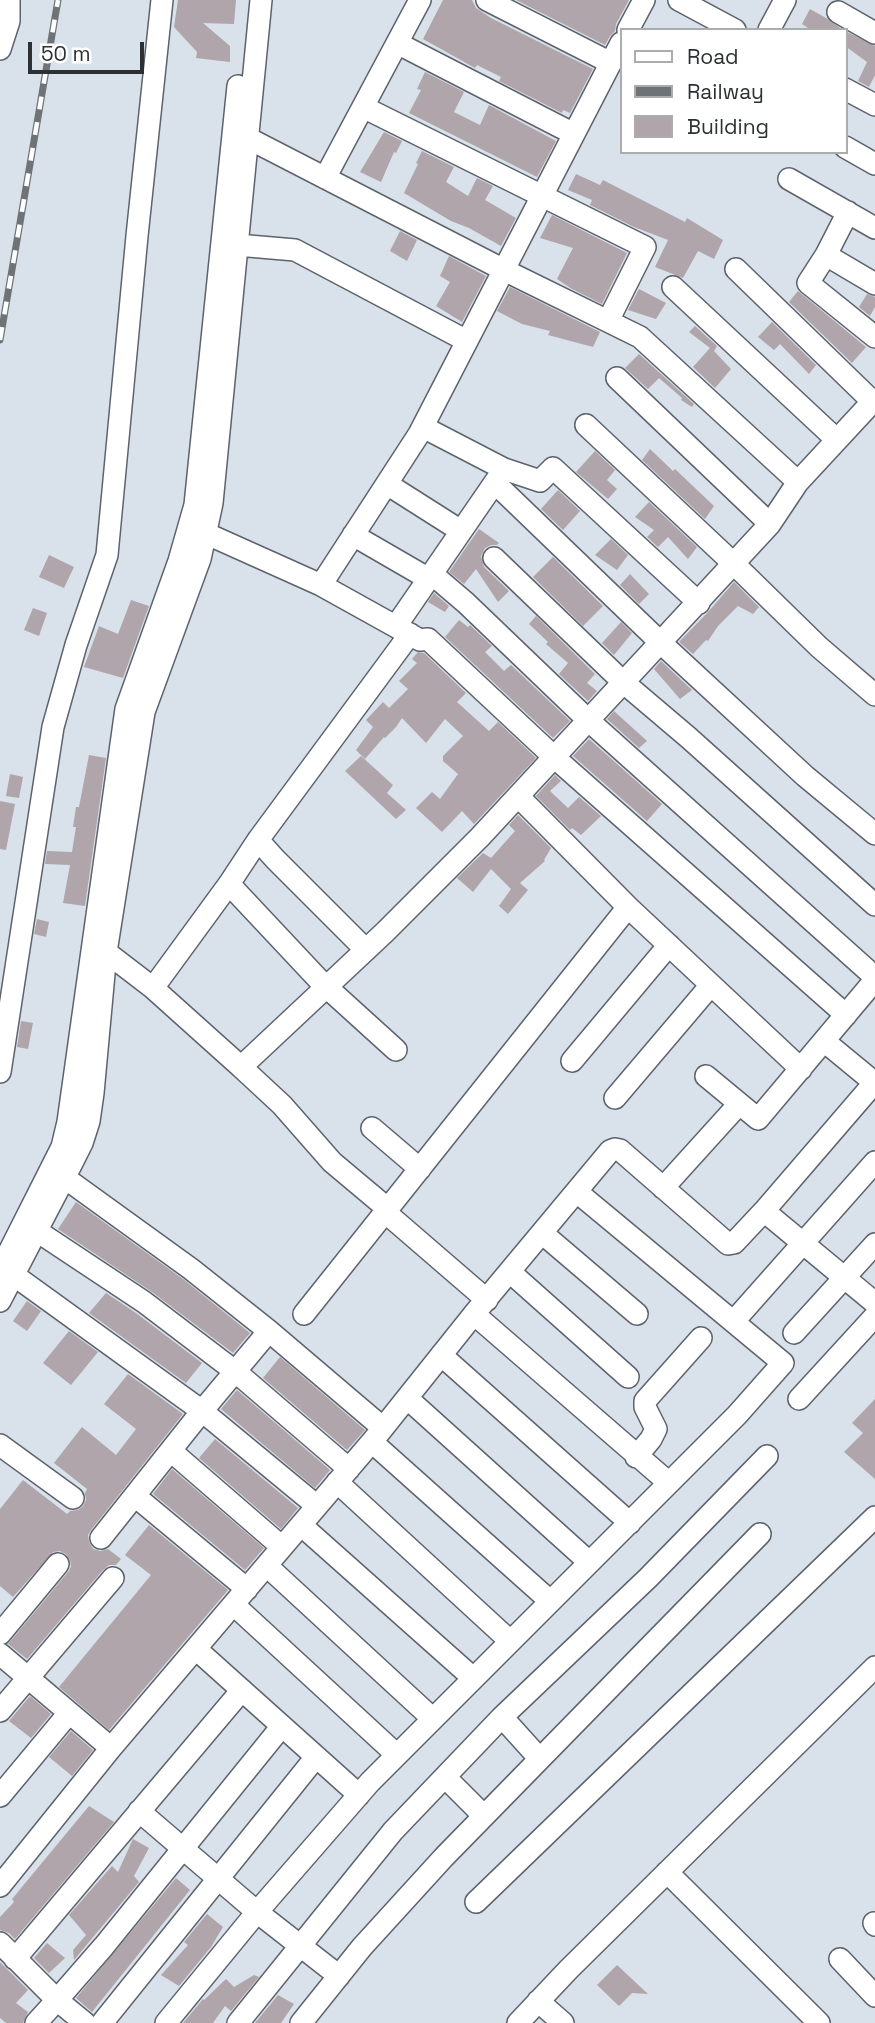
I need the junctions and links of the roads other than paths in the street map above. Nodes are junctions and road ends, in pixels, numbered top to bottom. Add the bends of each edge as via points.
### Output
1 (9, 0) edge
2 (162, 0) edge
3 (246, 0) edge
4 (261, 0) edge
5 (420, 0) edge
6 (487, 0) edge
7 (643, 0) edge
8 (679, 0) edge
9 (785, 0) edge
10 (711, 7) edge
11 (838, 12) dead end
12 (629, 28) edge
13 (733, 28) edge
14 (770, 28) edge
15 (875, 33) edge
16 (397, 43) junction
17 (620, 45) edge
18 (0, 50) edge
19 (611, 62) junction
20 (847, 90) edge
21 (875, 105) edge
22 (363, 107) junction
23 (240, 134) junction
24 (574, 134) junction
25 (847, 148) edge
26 (875, 164) edge
27 (325, 178) junction
28 (789, 178) dead end
29 (542, 196) junction
30 (848, 212) junction
31 (875, 228) edge
32 (237, 245) junction
33 (826, 255) junction
34 (736, 269) dead end
35 (504, 270) junction
36 (875, 284) edge
37 (673, 287) dead end
38 (608, 321) junction
39 (875, 337) edge
40 (467, 341) junction
41 (617, 379) dead end
42 (874, 400) edge
43 (586, 425) dead end
44 (423, 427) junction
45 (837, 440) junction
46 (499, 476) junction
47 (798, 482) junction
48 (387, 484) junction
49 (770, 524) junction
50 (197, 531) junction
51 (461, 531) junction
52 (354, 535) junction
53 (494, 558) dead end
54 (734, 564) junction
55 (430, 577) junction
56 (321, 585) junction
57 (699, 603) junction
58 (403, 630) junction
59 (661, 643) junction
60 (623, 682) junction
61 (875, 695) edge
62 (588, 720) junction
63 (554, 757) junction
64 (517, 796) junction
65 (875, 834) edge
66 (258, 839) junction
67 (229, 884) junction
68 (875, 905) edge
69 (628, 907) junction
70 (669, 945) junction
71 (366, 950) junction
72 (106, 952) junction
73 (875, 979) edge
74 (712, 985) junction
75 (327, 986) junction
76 (153, 988) junction
77 (846, 1015) junction
78 (824, 1041) junction
79 (396, 1050) dead end
80 (572, 1061) dead end
81 (241, 1067) junction
82 (801, 1069) junction
83 (0, 1072) edge
84 (706, 1076) dead end
85 (875, 1083) edge
86 (615, 1098) dead end
87 (739, 1104) junction
88 (372, 1128) dead end
89 (875, 1162) edge
90 (420, 1169) junction
91 (58, 1173) junction
92 (663, 1188) junction
93 (577, 1192) junction
94 (387, 1210) junction
95 (764, 1211) junction
96 (37, 1231) junction
97 (542, 1233) junction
98 (803, 1243) junction
99 (875, 1244) edge
100 (5, 1270) edge
101 (510, 1272) junction
102 (845, 1278) junction
103 (0, 1301) edge
104 (875, 1303) edge
105 (480, 1307) junction
106 (304, 1314) dead end
107 (637, 1314) dead end
108 (875, 1316) edge
109 (734, 1321) junction
110 (269, 1331) junction
111 (794, 1333) dead end
112 (701, 1338) dead end
113 (441, 1356) junction
114 (236, 1372) junction
115 (628, 1377) dead end
116 (407, 1398) junction
117 (799, 1399) dead end
118 (202, 1411) junction
119 (377, 1435) junction
120 (0, 1446) edge
121 (171, 1451) junction
122 (767, 1455) dead end
123 (636, 1457) junction
124 (343, 1475) junction
125 (669, 1483) junction
126 (135, 1496) junction
127 (73, 1498) dead end
128 (317, 1506) junction
129 (875, 1517) edge
130 (630, 1523) junction
131 (301, 1525) junction
132 (760, 1534) dead end
133 (102, 1538) dead end
134 (282, 1547) junction
135 (589, 1562) junction
136 (58, 1564) dead end
137 (267, 1566) junction
138 (113, 1578) dead end
139 (240, 1597) junction
140 (550, 1601) junction
141 (0, 1634) edge
142 (510, 1641) junction
143 (196, 1649) junction
144 (0, 1654) edge
145 (875, 1667) edge
146 (28, 1678) junction
147 (473, 1678) junction
148 (242, 1690) junction
149 (0, 1711) edge
150 (69, 1713) junction
151 (502, 1717) junction
152 (433, 1719) junction
153 (282, 1726) junction
154 (111, 1748) junction
155 (397, 1755) junction
156 (316, 1757) junction
157 (539, 1758) junction
158 (445, 1777) junction
159 (359, 1795) junction
160 (0, 1796) edge
161 (139, 1811) junction
162 (484, 1816) junction
163 (182, 1850) junction
164 (667, 1872) junction
165 (217, 1878) junction
166 (0, 1886) edge
167 (477, 1902) dead end
168 (257, 1912) junction
169 (300, 1946) junction
170 (7, 1951) edge
171 (840, 1959) dead end
172 (339, 1976) junction
173 (875, 1996) edge
174 (57, 2000) junction
175 (538, 2001) junction
176 (36, 2023) edge
177 (85, 2023) edge
178 (102, 2023) edge
179 (166, 2023) edge
180 (238, 2023) edge
181 (301, 2023) edge
182 (518, 2023) edge
183 (563, 2023) edge
184 (819, 2023) edge

1 - 18 street via 9,21
2 - 83 street via 107,555 53,727
3 - 23 street
4 - 23 street
5 - 16 street
6 - 19 street
7 - 12 street
8 - 10 street
9 - 14 street
10 - 13 street
11 - 15 street
16 - 22 street
16 - 24 street
17 - 19 street
19 - 24 street
20 - 21 street
22 - 27 street
22 - 29 street
23 - 27 street
23 - 32 street
23 - 50 street via 195,505
24 - 29 street
25 - 26 street
27 - 35 street
28 - 30 street
29 - 35 street
29 - 38 street via 645,247
30 - 31 street
30 - 33 street
32 - 40 street via 295,250
32 - 50 street via 212,503
33 - 36 street
33 - 39 street via 808,283
34 - 42 street
35 - 38 street
35 - 40 street
37 - 45 street
38 - 47 street via 640,337
40 - 44 street
41 - 49 street
42 - 45 street
43 - 54 street
44 - 46 street
44 - 48 street
45 - 47 street
46 - 51 street
46 - 57 street via 540,481 553,468
46 - 59 street
47 - 49 street
48 - 51 street
48 - 52 street
49 - 54 street
50 - 56 street
50 - 72 street via 200,559 144,712
50 - 91 street via 179,561 125,709
51 - 55 street
52 - 55 street
52 - 56 street
53 - 60 street
54 - 57 street
54 - 61 street via 818,647
55 - 58 street
55 - 62 street via 467,603
56 - 58 street
57 - 59 street
58 - 63 street via 420,640 428,639
58 - 66 street
59 - 60 street
59 - 65 street
60 - 62 street
60 - 68 street
62 - 63 street
62 - 73 street
63 - 64 street
63 - 77 street
64 - 69 street
64 - 71 street
66 - 67 street
66 - 71 street
67 - 75 street
67 - 76 street
69 - 70 street
69 - 90 street
70 - 74 street
70 - 80 street
71 - 75 street
72 - 76 street
72 - 91 street via 89,1121 82,1143
73 - 77 street
74 - 82 street
74 - 86 street
75 - 79 street
75 - 81 street
76 - 81 street
77 - 78 street
78 - 82 street
78 - 85 street
81 - 94 street via 332,1162
82 - 87 street via 758,1119
84 - 87 street
85 - 95 street
87 - 92 street
88 - 90 street
89 - 98 street
90 - 94 street
91 - 96 street
91 - 100 street
91 - 110 street
92 - 93 street via 615,1149
92 - 95 street via 728,1244
93 - 97 street
93 - 109 street
94 - 105 street
94 - 106 street
95 - 98 street
96 - 100 street
96 - 114 street via 144,1302
97 - 101 street
97 - 107 street
98 - 102 street
98 - 109 street
99 - 102 street
100 - 103 street
100 - 118 street
101 - 105 street
101 - 115 street
102 - 104 street
102 - 111 street
105 - 113 street
105 - 123 street
108 - 117 street
109 - 125 street via 783,1363
110 - 114 street
110 - 119 street
112 - 123 street via 645,1401 656,1429
113 - 116 street
113 - 130 street
114 - 118 street
114 - 124 street
116 - 119 street
116 - 135 street
118 - 121 street
118 - 128 street
119 - 124 street
119 - 140 street
120 - 127 street
121 - 126 street
121 - 134 street
122 - 151 street via 648,1578
123 - 125 street
124 - 128 street
124 - 142 street
125 - 130 street
126 - 133 street
126 - 139 street
128 - 131 street
129 - 167 street
130 - 135 street
131 - 134 street
131 - 147 street
132 - 157 street
134 - 137 street
135 - 140 street
136 - 141 street
137 - 139 street
137 - 152 street
138 - 146 street
139 - 143 street
139 - 155 street
140 - 142 street
142 - 147 street
143 - 148 street
143 - 154 street
144 - 146 street
145 - 164 street
146 - 149 street
146 - 150 street
147 - 152 street
148 - 153 street
148 - 161 street
150 - 154 street
150 - 160 street
151 - 157 street
151 - 158 street
152 - 155 street
153 - 156 street
153 - 163 street
154 - 166 street
155 - 159 street
156 - 159 street
156 - 165 street
157 - 162 street
158 - 162 street
158 - 169 street via 393,1831
159 - 168 street
161 - 163 street
161 - 170 street
162 - 172 street
163 - 165 street
163 - 174 street
164 - 175 street
164 - 184 street
165 - 168 street
165 - 178 street
168 - 169 street
168 - 179 street
169 - 172 street
169 - 180 street
170 - 174 street
171 - 173 street
172 - 181 street
174 - 176 street
174 - 177 street
175 - 182 street
175 - 183 street

